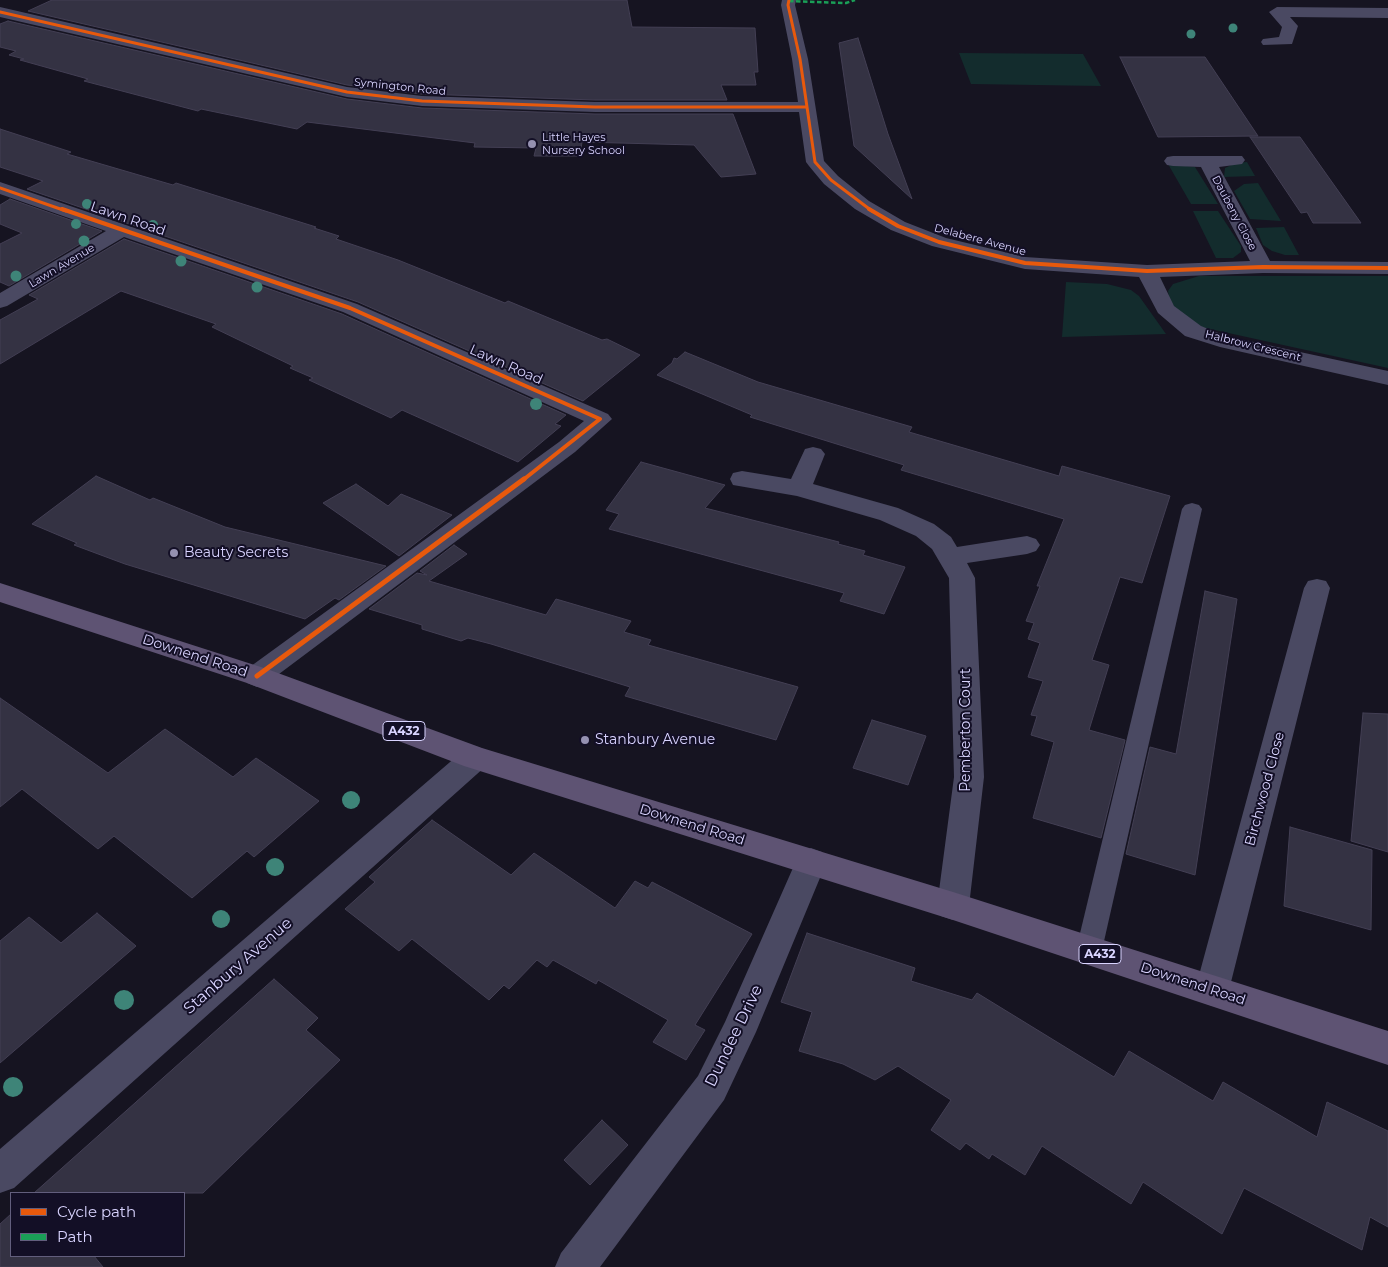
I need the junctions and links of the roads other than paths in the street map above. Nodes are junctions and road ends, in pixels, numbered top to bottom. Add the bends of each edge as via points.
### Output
1 (789, 0) edge
2 (0, 12) edge
3 (1388, 13) edge
4 (1269, 42) dead end
5 (806, 107) junction
6 (1236, 160) dead end
7 (1173, 161) dead end
8 (1207, 162) junction
9 (0, 188) edge
10 (123, 229) junction
11 (1263, 267) junction
12 (1388, 268) edge
13 (1147, 271) junction
14 (0, 302) edge
15 (1388, 378) edge
16 (813, 454) dead end
17 (742, 479) dead end
18 (799, 488) junction
19 (1192, 509) dead end
20 (1027, 545) dead end
21 (951, 557) junction
22 (1317, 588) dead end
23 (0, 592) edge
24 (258, 676) junction
25 (475, 758) junction
26 (811, 861) junction
27 (953, 906) junction
28 (1089, 950) junction
29 (1212, 990) junction
30 (1388, 1048) edge
31 (0, 1174) edge
32 (574, 1267) edge

1 - 5 street, Delabere Avenue
2 - 5 street, Symington Road via 347,92 403,99 494,105
3 - 4 street via 1277,12 1290,26 1286,41
5 - 13 street, Delabere Avenue via 816,162 831,180 862,205 898,226 939,242 1025,263
6 - 8 street
7 - 8 street, Daubeny Close
8 - 11 street, Daubeny Close
9 - 10 street, Lawn Road
10 - 14 street, Lawn Avenue
10 - 24 street, Lawn Road via 350,308 600,419 567,447
11 - 12 street, Delabere Avenue
11 - 13 street, Delabere Avenue
13 - 15 street, Halbrow Crescent via 1165,309 1193,331
16 - 18 street
17 - 18 street, Pemberton Court
18 - 21 street, Pemberton Court via 889,514 925,530 942,543
19 - 28 lane
20 - 21 street
21 - 27 street, Pemberton Court via 962,578 969,777
22 - 29 street, Birchwood Close
23 - 24 main road, Downend Road / A432
24 - 25 main road, Downend Road / A432
25 - 26 main road, Downend Road / A432
25 - 31 street, Stanbury Avenue
26 - 27 main road, Downend Road / A432
26 - 32 street, Dundee Drive via 711,1088
27 - 28 main road, Downend Road / A432
28 - 29 main road, Downend Road / A432
29 - 30 main road, Downend Road / A432

